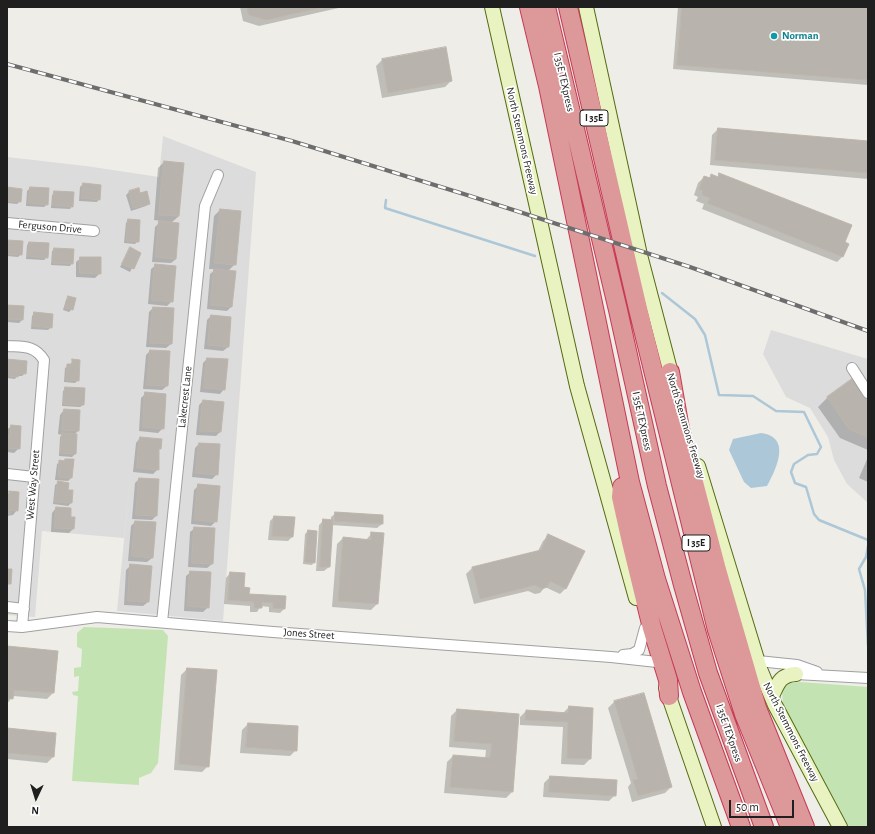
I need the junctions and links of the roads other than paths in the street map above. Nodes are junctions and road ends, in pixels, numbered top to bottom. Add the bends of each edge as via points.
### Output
1 (492, 7) edge
2 (529, 7) edge
3 (546, 7) edge
4 (568, 7) edge
5 (586, 7) edge
6 (218, 175) dead end
7 (7, 223) edge
8 (94, 230) dead end
9 (7, 346) edge
10 (852, 368) dead end
11 (670, 372) junction
12 (868, 393) edge
13 (623, 456) junction
14 (7, 474) edge
15 (34, 477) junction
16 (7, 607) edge
17 (24, 609) junction
18 (162, 622) junction
19 (7, 626) edge
20 (22, 627) junction
21 (645, 628) junction
22 (611, 657) junction
23 (758, 661) junction
24 (657, 662) junction
25 (796, 674) joint
26 (822, 674) junction
27 (868, 678) edge
28 (669, 696) junction
29 (772, 696) junction
30 (744, 714) junction
31 (714, 827) edge
32 (741, 827) edge
33 (764, 827) edge
34 (777, 827) edge
35 (790, 827) edge
36 (805, 827) edge
37 (840, 827) edge

1 - 21 main road, North Stemmons Freeway via 578,386
2 - 13 highway via 548,86
3 - 33 highway, I 35E TEXpress via 675,555 708,673
4 - 30 highway, North Stemmons Freeway / I 35E via 638,309 717,630
5 - 11 main road, North Stemmons Freeway via 639,248
6 - 18 street, Lakecrest Lane via 205,206
7 - 8 street, Ferguson Drive
9 - 15 street, West Way Street via 33,348 44,360
10 - 12 street
11 - 23 main road, North Stemmons Freeway
11 - 36 highway via 680,429 757,708
13 - 28 highway via 622,497 652,628 668,680
13 - 32 highway via 670,624 707,737
14 - 15 street
15 - 17 street, West Way Street
16 - 17 street
17 - 20 street, West Way Street
18 - 20 street, Jones Street via 97,617
18 - 22 street, Jones Street
19 - 20 street, Jones Street
21 - 22 street, Jones Street via 639,650 632,654
21 - 24 main road, North Stemmons Freeway
22 - 24 street, Jones Street
23 - 26 street via 797,665
23 - 29 main road, North Stemmons Freeway
24 - 28 main road, North Stemmons Freeway
25 - 26 street
25 - 29 main road via 781,679
26 - 27 street
28 - 31 main road, North Stemmons Freeway
29 - 37 main road, North Stemmons Freeway
30 - 34 highway via 754,769
30 - 35 highway, North Stemmons Freeway / I 35E

